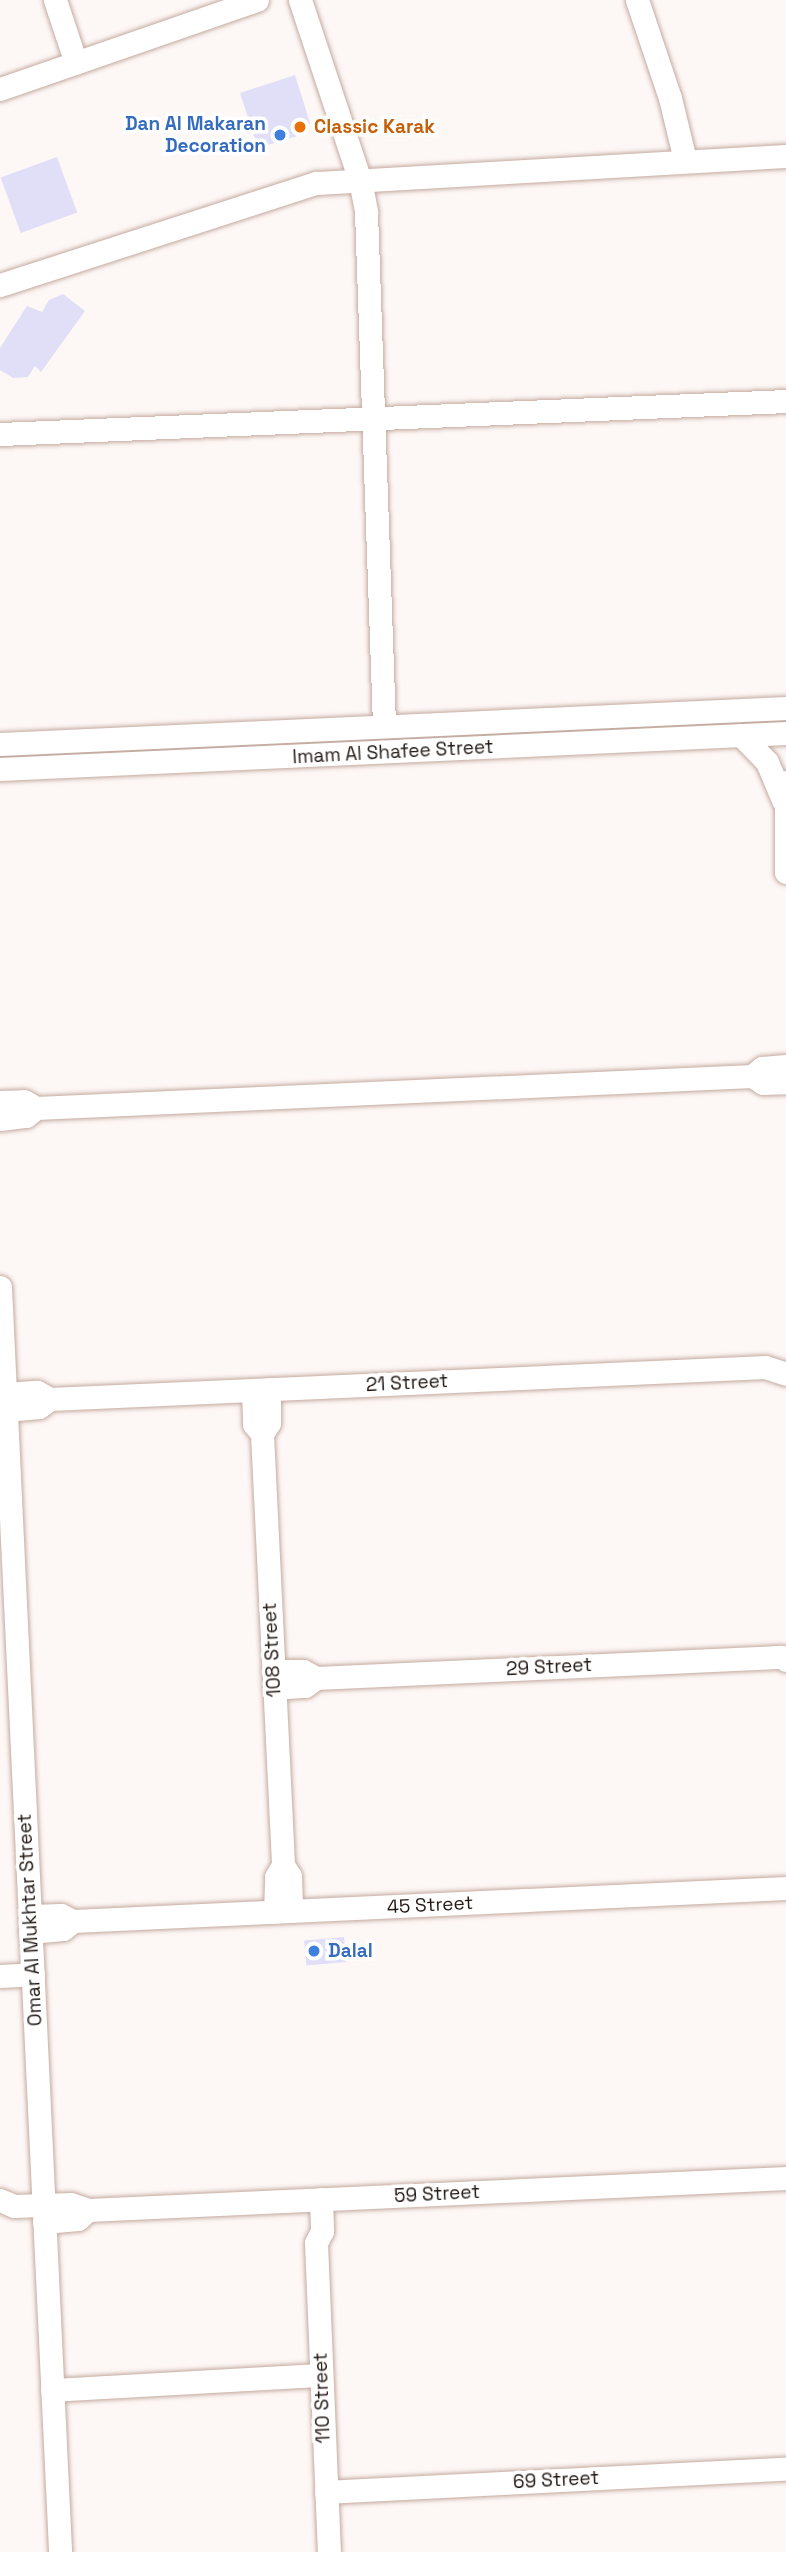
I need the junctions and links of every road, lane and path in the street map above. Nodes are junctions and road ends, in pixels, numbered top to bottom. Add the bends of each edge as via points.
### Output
1 (55, 0) edge
2 (257, 0) edge
3 (300, 0) edge
4 (637, 0) edge
5 (76, 63) junction
6 (0, 89) edge
7 (786, 156) edge
8 (685, 160) junction
9 (360, 180) junction
10 (0, 285) edge
11 (786, 401) edge
12 (373, 418) junction
13 (0, 434) edge
14 (786, 708) edge
15 (384, 726) junction
16 (786, 733) edge
17 (741, 735) junction
18 (0, 744) edge
19 (11, 769) edge
20 (0, 788) edge
21 (785, 791) edge
22 (786, 872) edge
23 (786, 1066) edge
24 (752, 1076) junction
25 (786, 1082) edge
26 (0, 1102) edge
27 (36, 1108) junction
28 (0, 1119) edge
29 (0, 1287) edge
30 (2, 1360) edge
31 (779, 1366) edge
32 (261, 1389) junction
33 (6, 1402) junction
34 (7, 1565) edge
35 (785, 1656) edge
36 (274, 1680) junction
37 (786, 1888) edge
38 (283, 1912) junction
39 (30, 1924) junction
40 (33, 1975) junction
41 (0, 1976) edge
42 (786, 2178) edge
43 (1, 2200) edge
44 (313, 2200) junction
45 (44, 2205) junction
46 (321, 2375) junction
47 (52, 2389) junction
48 (786, 2469) edge
49 (326, 2492) junction
50 (60, 2552) edge
51 (329, 2552) edge

1 - 5 street
2 - 5 street
3 - 9 street
4 - 8 street
5 - 6 street
7 - 8 street
8 - 9 street
9 - 10 street via 316,183 273,194
9 - 12 street via 368,228
11 - 12 street
12 - 13 street
12 - 15 street
14 - 15 street, Imam Al Shafee Street
15 - 18 street, Imam Al Shafee Street
16 - 17 street, Imam Al Shafee Street
17 - 19 street, Imam Al Shafee Street
17 - 21 street via 767,762
19 - 20 street
21 - 22 street
23 - 24 street via 762,1068
24 - 25 street via 764,1083
24 - 27 street
26 - 27 street via 24,1101
27 - 28 street via 26,1116
29 - 30 street, Omar Al Mukhtar Street
30 - 33 street, Omar Al Mukhtar Street
31 - 32 street, 21 Street
32 - 33 street, 21 Street via 50,1399 40,1407
32 - 36 street, 108 Street via 269,1423 262,1434
33 - 34 street, Omar Al Mukhtar Street
34 - 39 street, Omar Al Mukhtar Street
35 - 36 street, 29 Street via 316,1678 303,1671
36 - 38 street, 108 Street via 283,1865 290,1876
37 - 38 street, 45 Street
38 - 39 street, 45 Street via 73,1921 63,1929
39 - 40 street, Omar Al Mukhtar Street
40 - 41 street
40 - 45 street, Omar Al Mukhtar Street
42 - 44 street, 59 Street
43 - 45 street, 59 Street via 14,2206
44 - 45 street, 59 Street via 88,2210 78,2219
44 - 46 street, 110 Street via 322,2231 316,2243
45 - 47 street, Omar Al Mukhtar Street
46 - 47 street
46 - 49 street, 110 Street
47 - 50 street, Omar Al Mukhtar Street
48 - 49 street, 69 Street
49 - 51 street, 110 Street

